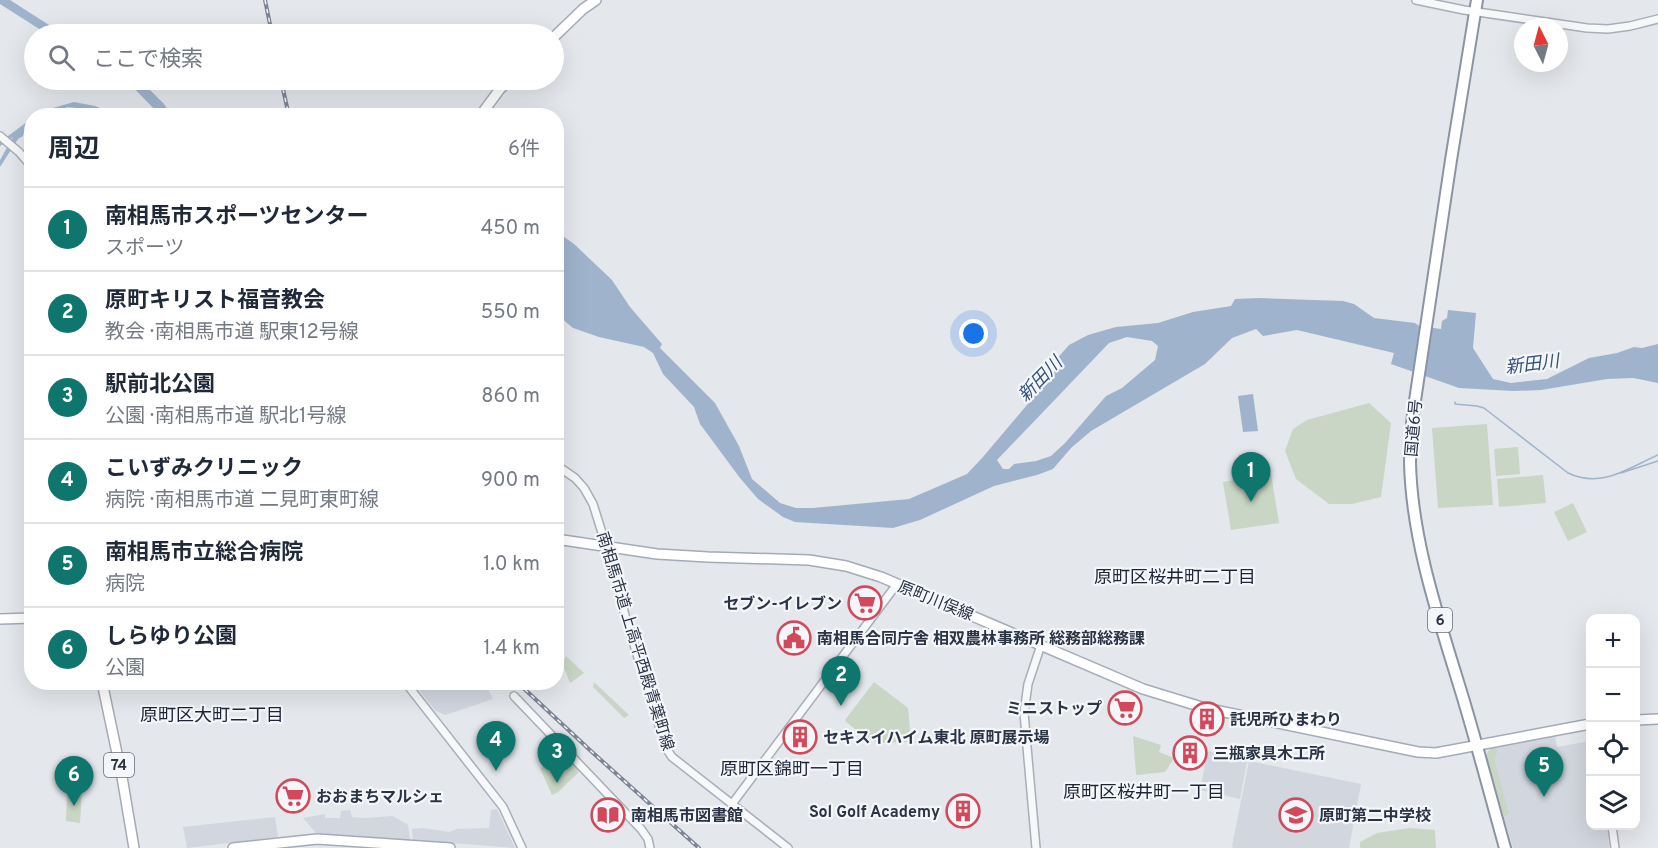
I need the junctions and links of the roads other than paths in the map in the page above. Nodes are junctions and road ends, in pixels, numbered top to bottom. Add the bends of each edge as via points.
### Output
1 (596, 0) edge
2 (1416, 0) edge
3 (1476, 5) edge
4 (1658, 19) edge
5 (564, 27) edge
6 (499, 90) edge
7 (486, 108) edge
8 (0, 136) edge
9 (24, 158) edge
10 (564, 470) edge
11 (564, 540) edge
12 (607, 547) junction
13 (897, 584) junction
14 (24, 618) edge
15 (0, 619) edge
16 (1041, 645) junction
17 (104, 690) edge
18 (411, 690) edge
19 (514, 696) dead end
20 (1658, 719) edge
21 (1640, 720) edge
22 (1586, 725) edge
23 (1477, 746) junction
24 (732, 804) junction
25 (1613, 830) edge
26 (134, 848) edge
27 (233, 848) edge
28 (450, 848) edge
29 (522, 848) edge
30 (650, 848) edge
31 (788, 848) edge
32 (1036, 848) edge
33 (1505, 848) edge
34 (1615, 848) edge

1 - 5 main road
2 - 3 street
3 - 4 street via 1587,28 1608,29
3 - 23 highway, 国道6号 / 6 via 1417,386 1410,457 1415,515 1435,603
6 - 7 main road
8 - 9 street
10 - 12 street, 南相馬市道 上高平西殿青葉町線 via 589,496
11 - 12 main road, 原町川俣線
12 - 13 main road, 原町川俣線 via 689,556 809,560 846,566
12 - 24 street, 南相馬市道 上高平西殿青葉町線 via 666,748
13 - 16 main road, 原町川俣線
13 - 24 street
14 - 15 main road
16 - 23 main road, 原町川俣線 via 1143,689 1203,707 1418,752
16 - 32 street via 1028,684 1024,713
17 - 26 main road, 74
18 - 29 street via 503,807
19 - 30 street via 641,829
20 - 21 main road
22 - 23 main road, 原町川俣線
23 - 33 highway, 国道6号 / 6
24 - 31 street, 南相馬市道 上高平西殿青葉町線
25 - 34 street
27 - 28 main road via 317,839

